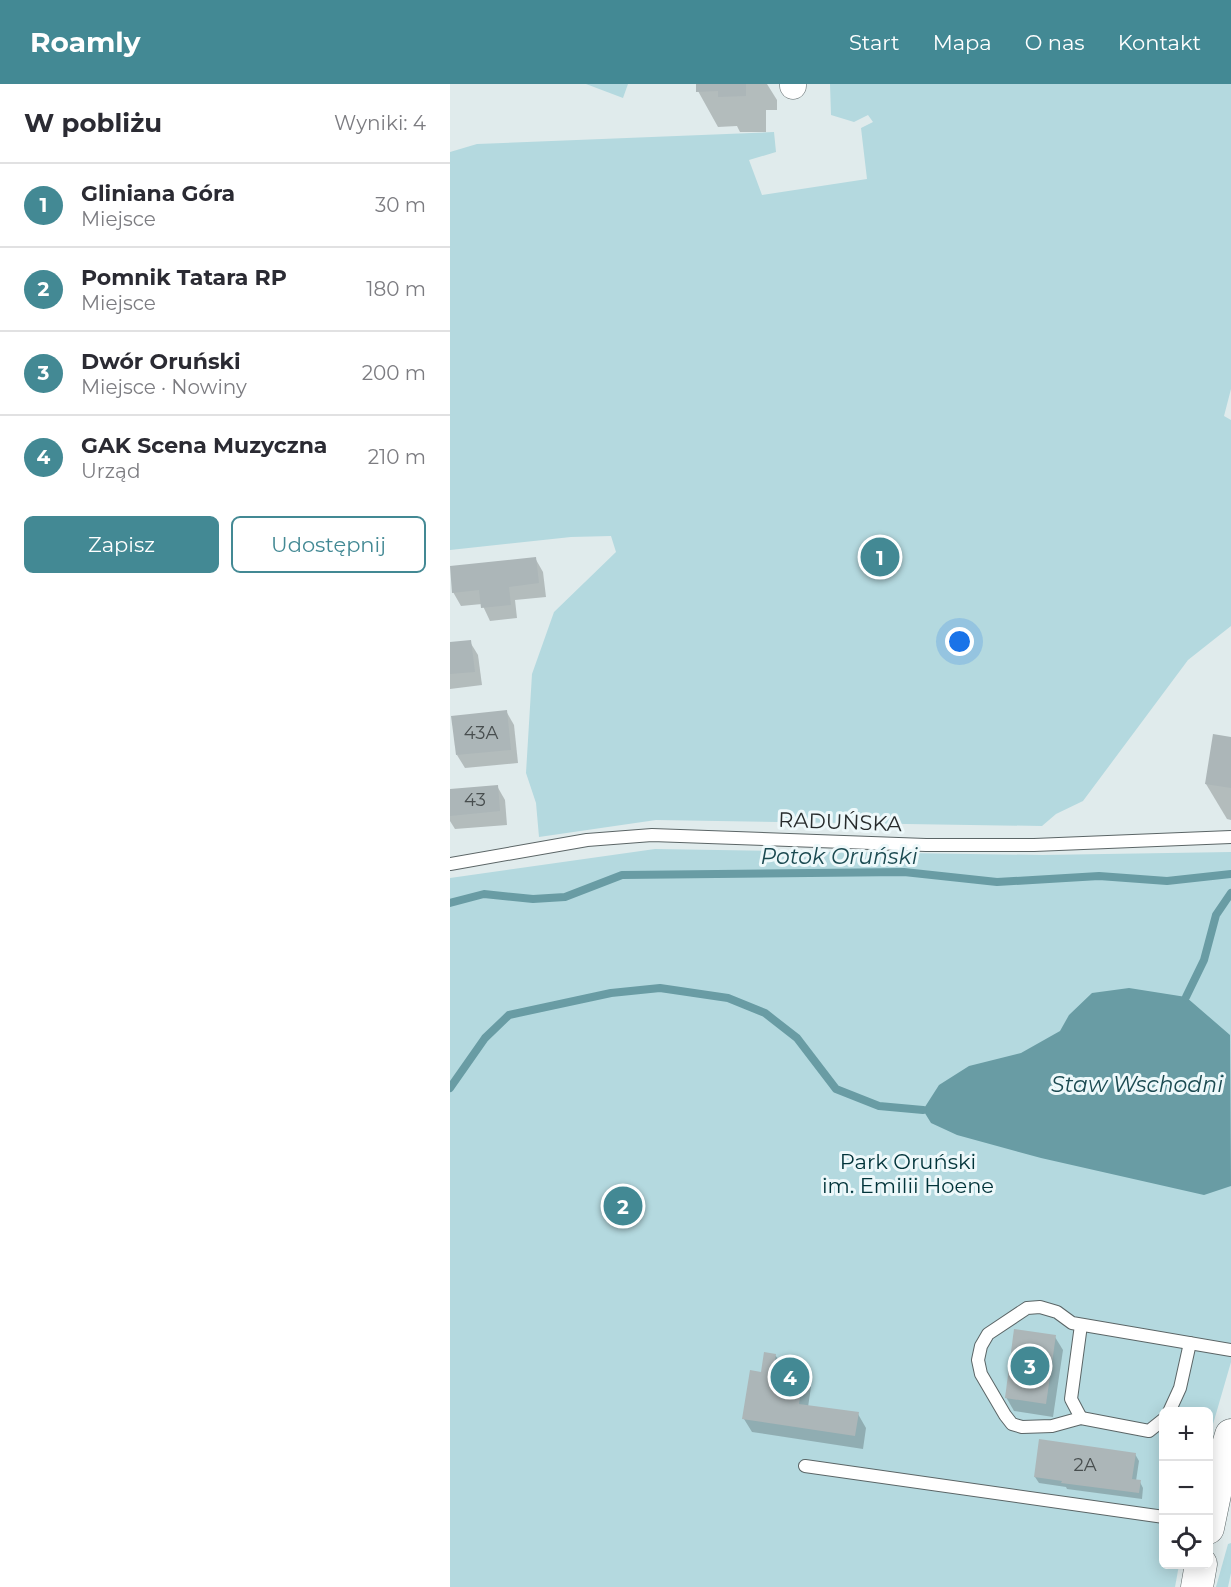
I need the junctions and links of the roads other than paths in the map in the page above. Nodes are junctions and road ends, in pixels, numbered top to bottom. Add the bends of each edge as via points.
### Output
1 (1231, 837) edge
2 (450, 864) edge
3 (1081, 1325) junction
4 (1190, 1343) junction
5 (1231, 1350) edge
6 (1171, 1407) edge
7 (1081, 1418) junction
8 (1159, 1423) edge
9 (1231, 1435) edge
10 (805, 1466) dead end
11 (1211, 1515) edge
12 (1159, 1516) edge
13 (1201, 1569) edge
14 (1197, 1587) edge

1 - 2 lane, RADUŃSKA via 926,845 652,835 587,840
3 - 4 lane
3 - 7 lane via 1071,1399
3 - 7 lane via 1057,1311 1027,1308 988,1334 978,1360 981,1374 1011,1424 1052,1426
4 - 5 lane
4 - 6 lane via 1180,1388
7 - 8 lane via 1149,1431
9 - 11 street
10 - 12 lane
13 - 14 street

